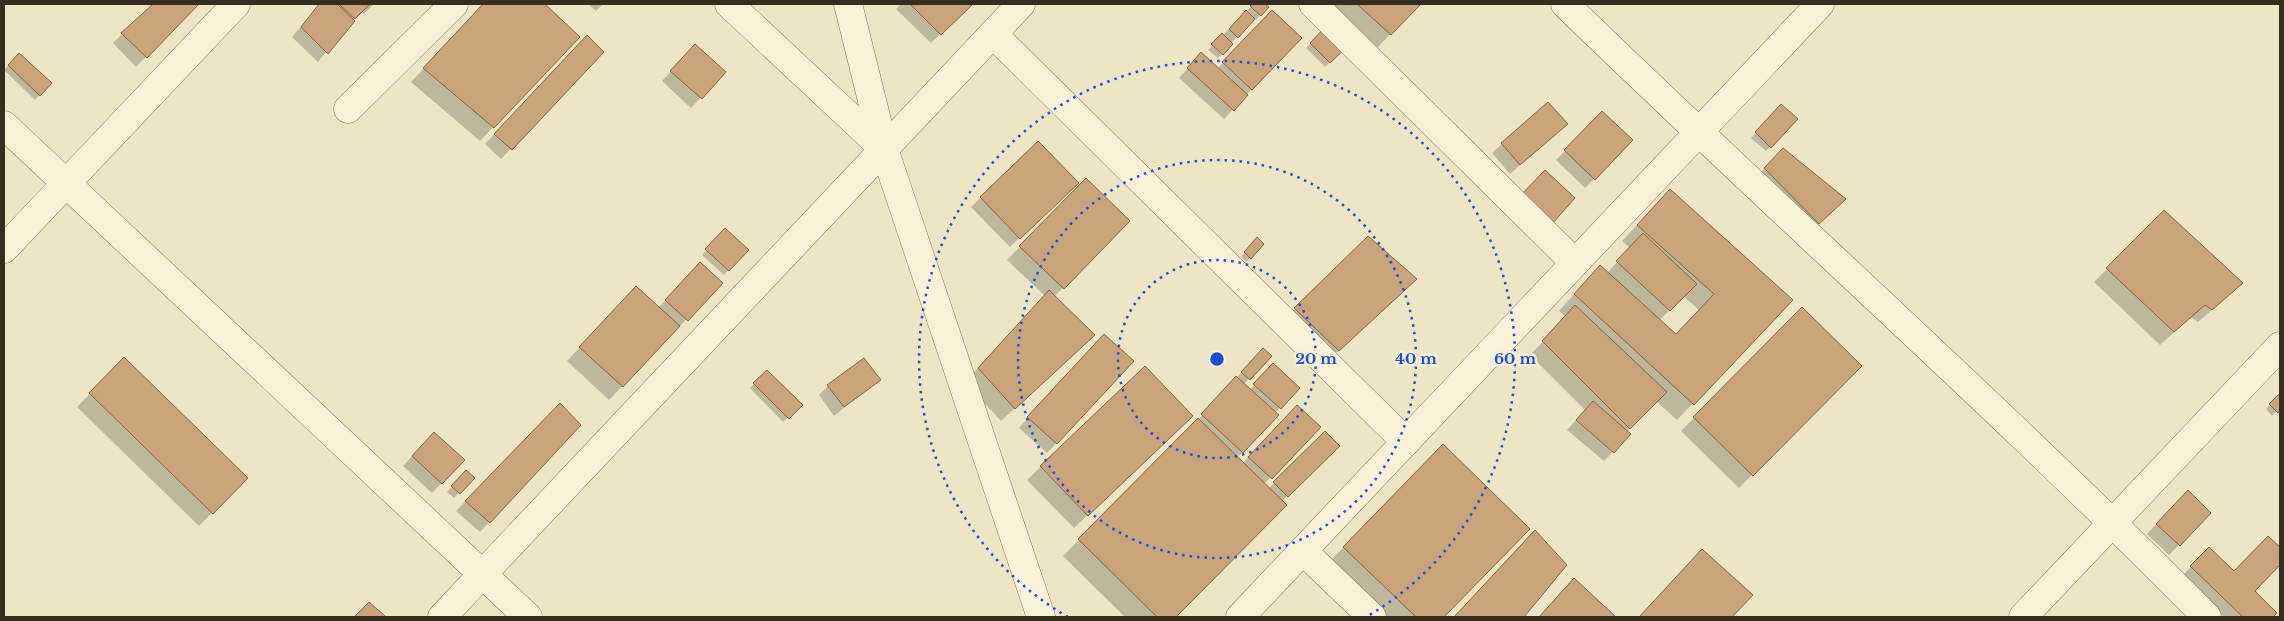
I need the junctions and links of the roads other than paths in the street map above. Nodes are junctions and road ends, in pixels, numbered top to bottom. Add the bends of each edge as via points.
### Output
1 (236, 4) edge
2 (454, 4) edge
3 (729, 4) edge
4 (848, 4) edge
5 (1021, 4) edge
6 (1313, 4) edge
7 (1565, 4) edge
8 (1820, 4) edge
9 (993, 34) junction
10 (348, 109) dead end
11 (4, 125) edge
12 (1698, 133) junction
13 (884, 149) junction
14 (66, 183) junction
15 (4, 249) edge
16 (1575, 263) junction
17 (2280, 346) edge
18 (1406, 442) junction
19 (2113, 522) junction
20 (1303, 550) junction
21 (482, 575) junction
22 (442, 617) edge
23 (528, 617) edge
24 (1041, 617) edge
25 (1240, 617) edge
26 (1372, 617) edge
27 (2023, 617) edge
28 (2206, 617) edge

1 - 14 street
2 - 10 street
3 - 13 street
4 - 13 street
5 - 9 street
6 - 16 street
7 - 12 street
8 - 12 street
9 - 13 street
9 - 18 street
11 - 14 street
12 - 16 street
12 - 19 street
13 - 21 street
13 - 24 street
14 - 15 street
14 - 21 street
16 - 18 street
17 - 19 street
18 - 20 street
19 - 27 street
19 - 28 street
20 - 25 street
20 - 26 street
21 - 22 street
21 - 23 street

